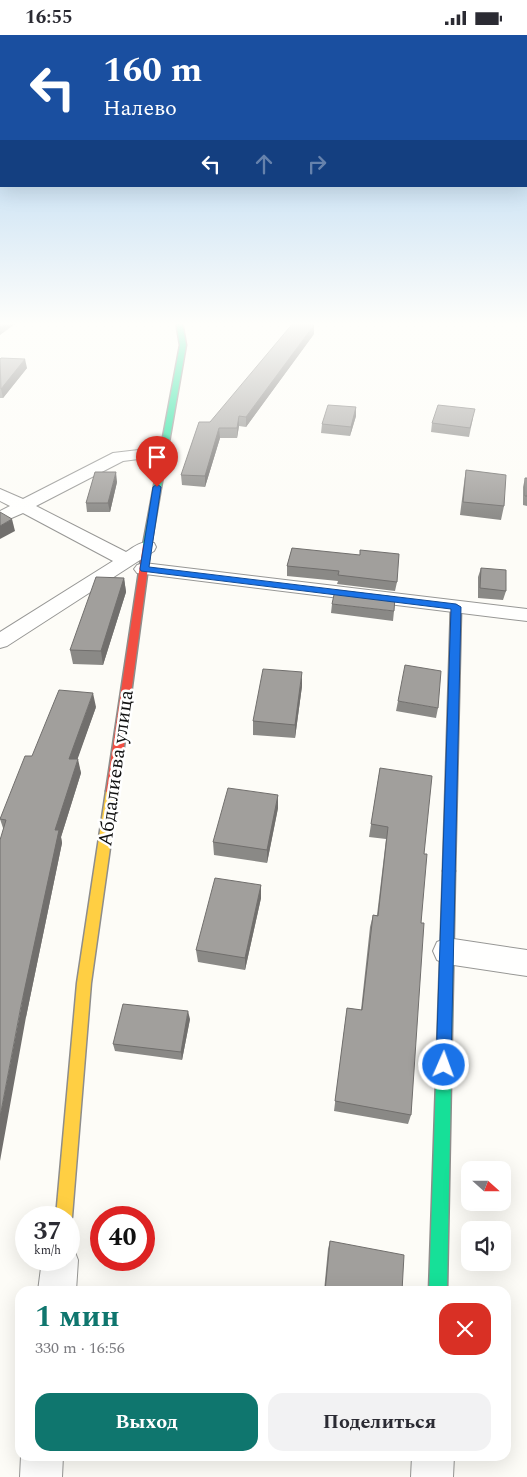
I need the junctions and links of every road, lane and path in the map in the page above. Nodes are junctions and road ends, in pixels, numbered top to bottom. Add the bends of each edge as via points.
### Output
1 (175, 389) edge
2 (164, 452) junction
3 (0, 494) edge
4 (24, 505) junction
5 (0, 517) edge
6 (147, 547) junction
7 (126, 560) junction
8 (144, 569) junction
9 (456, 607) junction
10 (527, 615) edge
11 (0, 641) edge
12 (447, 951) junction
13 (527, 963) edge
14 (65, 1206) edge
15 (59, 1271) edge
16 (57, 1286) edge
17 (438, 1286) edge
18 (42, 1461) edge
19 (433, 1461) edge
20 (41, 1477) edge
21 (432, 1477) edge

1 - 2 street, Абдалиева улица
2 - 4 street via 119,456
2 - 6 street, Абдалиева улица
3 - 4 street
4 - 5 street
4 - 7 street
6 - 7 street
6 - 8 street, Абдалиева улица
7 - 11 street
8 - 9 street
8 - 14 street, Абдалиева улица via 84,983
9 - 10 street
9 - 12 street
12 - 13 street
12 - 17 street
15 - 16 street
18 - 20 street
19 - 21 street

